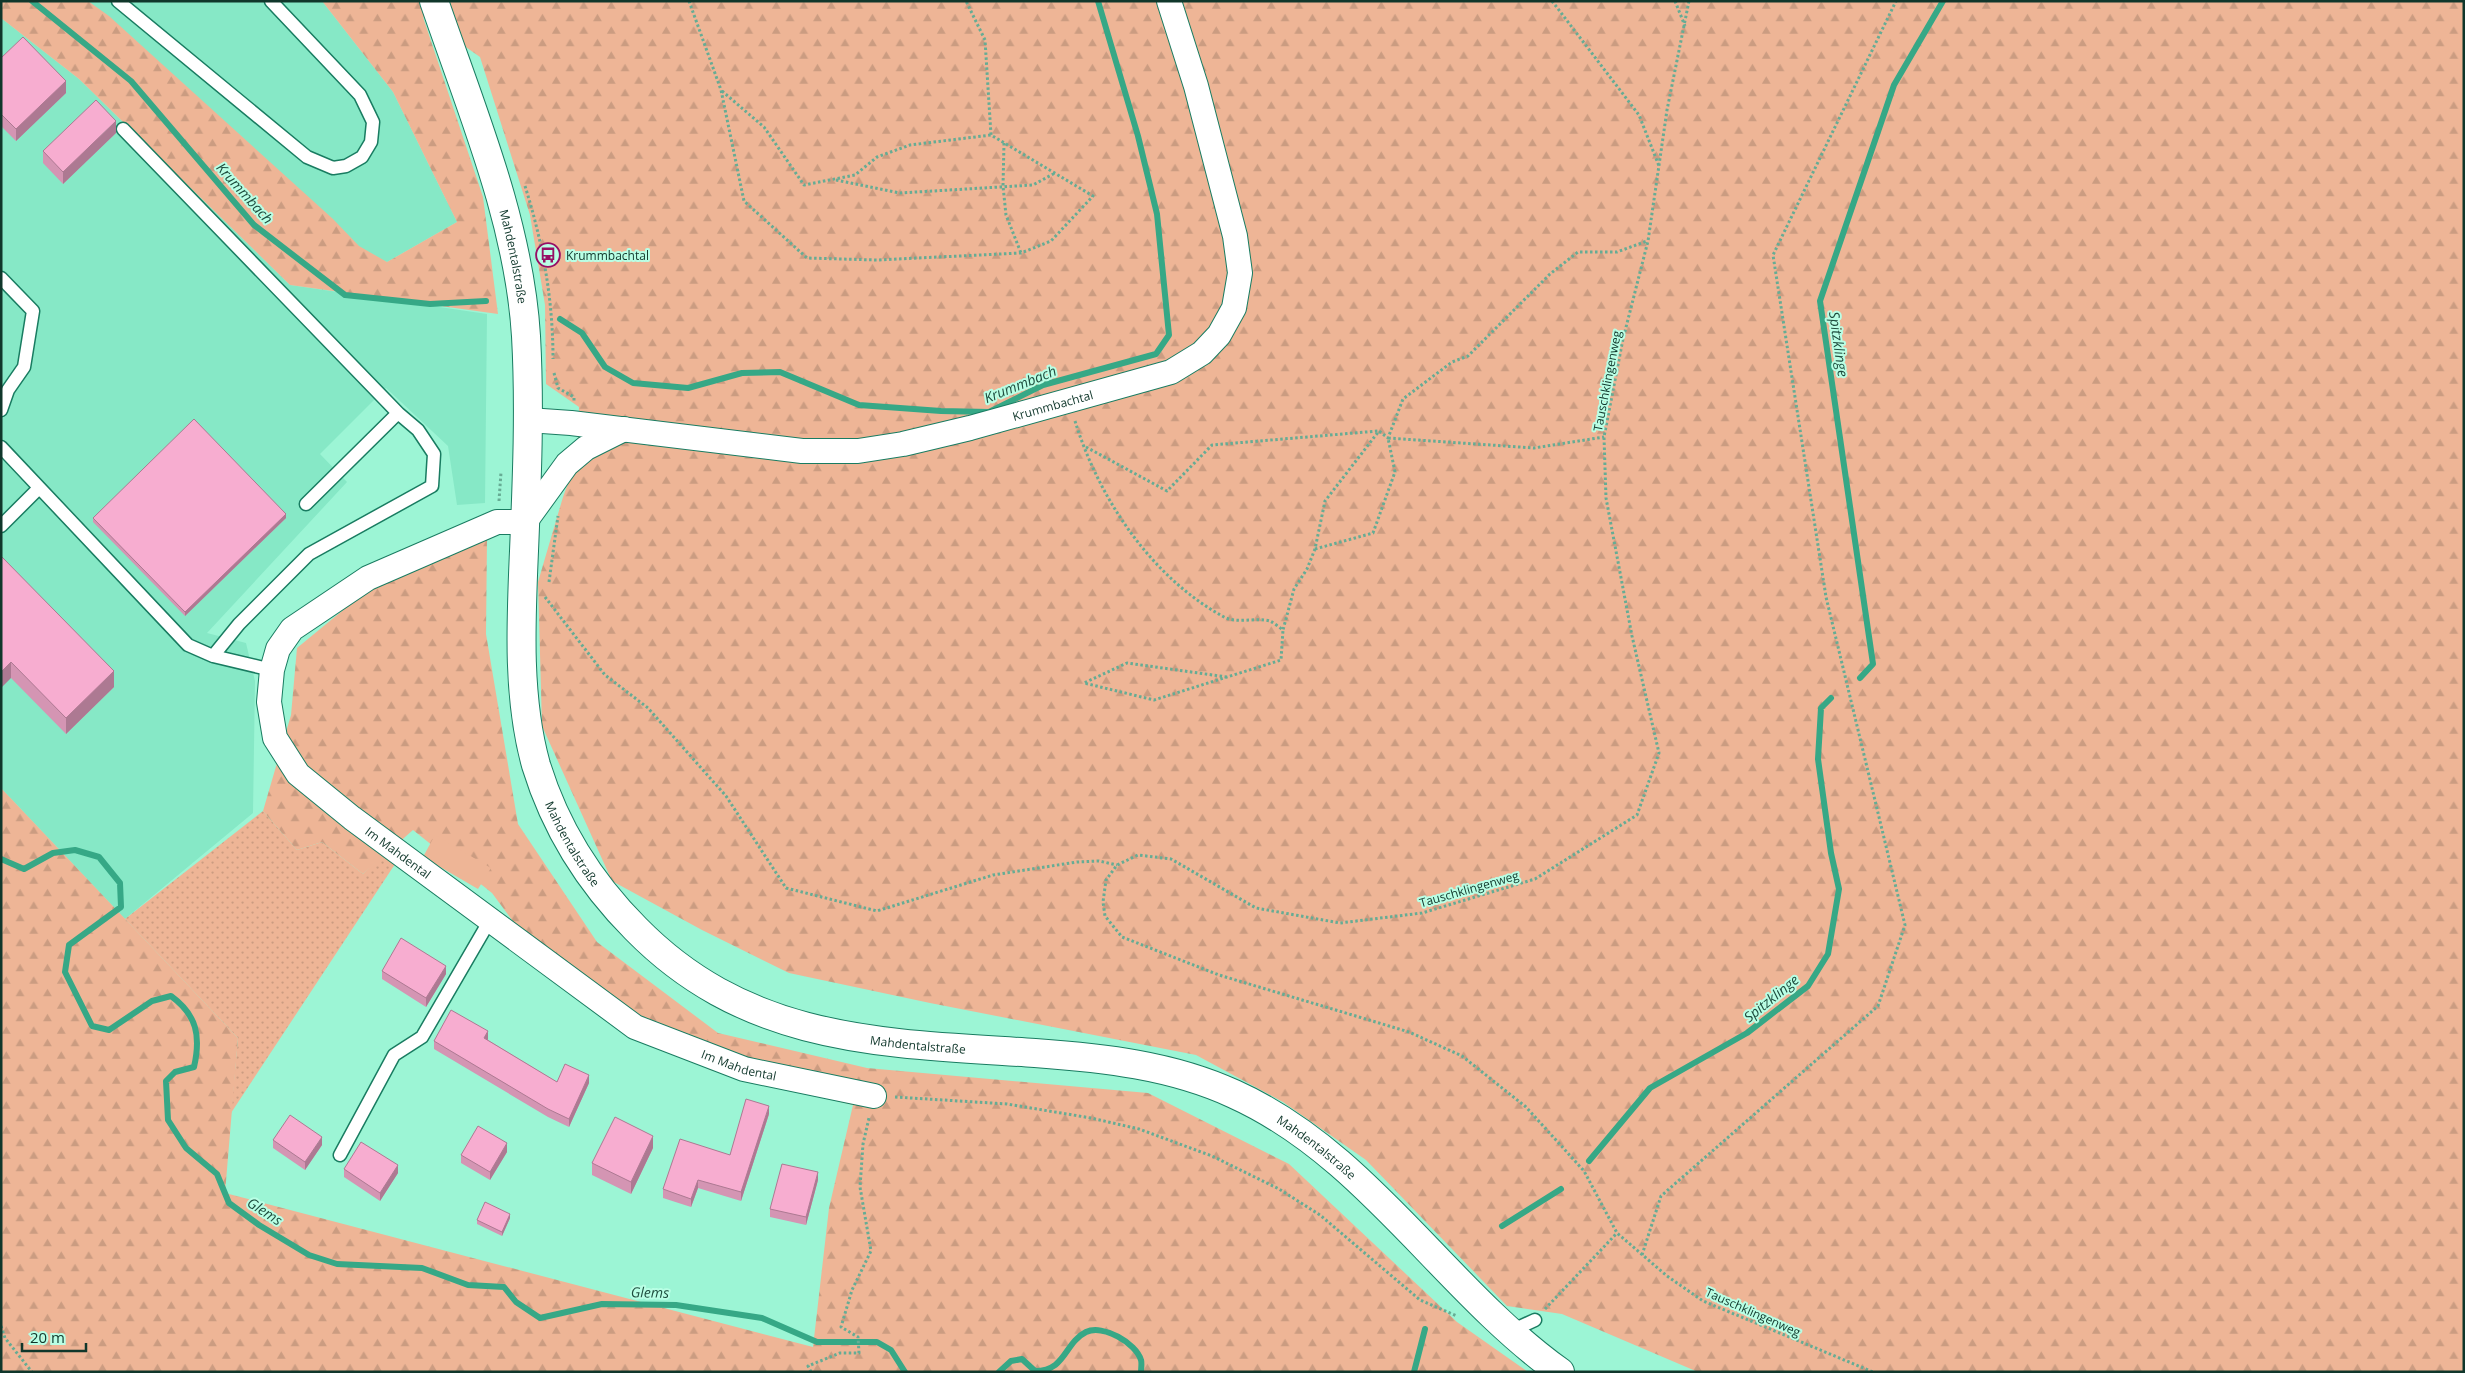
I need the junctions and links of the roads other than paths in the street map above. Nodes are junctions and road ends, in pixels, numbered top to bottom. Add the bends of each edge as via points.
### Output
1 (118, 1) edge
2 (272, 1) edge
3 (434, 1) edge
4 (1169, 1) edge
5 (123, 129) dead end
6 (2, 282) edge
7 (1, 410) edge
8 (398, 413) junction
9 (528, 420) junction
10 (624, 429) junction
11 (1, 447) edge
12 (39, 488) junction
13 (306, 504) dead end
14 (525, 522) junction
15 (1, 526) edge
16 (213, 656) junction
17 (272, 670) junction
18 (490, 920) junction
19 (874, 1096) road end
20 (340, 1155) dead end
21 (1560, 1372) edge

1 - 2 lane via 306,157 333,168 362,158 371,142 373,122 360,95
3 - 9 main road, Mahdentalstraße via 488,158 516,262 524,312
4 - 10 street, Krummbachtal via 1196,86 1235,236 1240,273 1234,308 1220,335 1202,353 1171,372 912,442 858,451 802,451
5 - 8 lane
6 - 7 lane via 33,311 24,367 8,390
8 - 13 lane
8 - 16 lane via 418,430 434,454 432,486 309,554 239,624
9 - 10 street, Krummbachtal
9 - 14 main road, Mahdentalstraße
10 - 14 street via 586,448 567,464
11 - 12 lane
12 - 15 lane
12 - 16 lane via 188,646
14 - 17 street, Im Mahdental via 497,522 368,578 292,629 278,649
14 - 21 main road, Mahdentalstraße via 535,597 523,663 527,721 535,760 555,815 588,873 656,950 725,997 758,1012 839,1036 914,1045 1108,1059 1191,1077 1231,1092 1286,1120 1328,1153 1523,1326
16 - 17 lane
17 - 18 street, Im Mahdental via 270,702 275,738 298,774
18 - 19 street, Im Mahdental via 635,1028 744,1069
18 - 20 lane via 422,1037 394,1055

